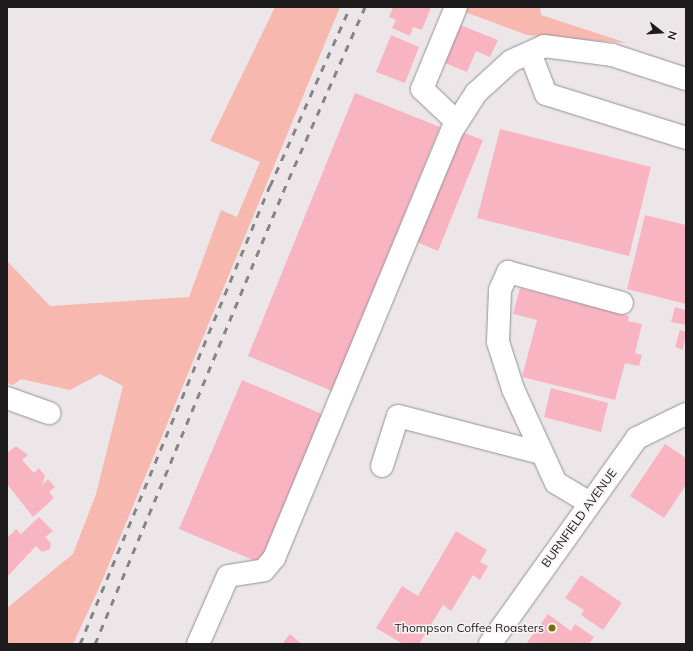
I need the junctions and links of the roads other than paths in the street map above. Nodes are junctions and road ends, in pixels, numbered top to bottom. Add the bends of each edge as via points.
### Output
1 (456, 7) edge
2 (530, 53) junction
3 (686, 79) edge
4 (457, 122) junction
5 (686, 138) edge
6 (622, 303) dead end
7 (7, 398) edge
8 (49, 413) dead end
9 (686, 414) edge
10 (541, 453) junction
11 (382, 466) dead end
12 (588, 502) junction
13 (198, 644) edge
14 (490, 644) edge

1 - 4 street via 422,89
2 - 3 street via 544,46 612,55
2 - 4 street via 511,61 476,94
2 - 5 street via 546,94
4 - 13 street via 274,558 264,570 228,576
6 - 10 street via 508,272 500,290 498,342 513,389
7 - 8 street
9 - 12 street, BURNFIELD AVENUE via 637,438
10 - 11 street via 398,416
10 - 12 street via 556,483
12 - 14 street, BURNFIELD AVENUE

